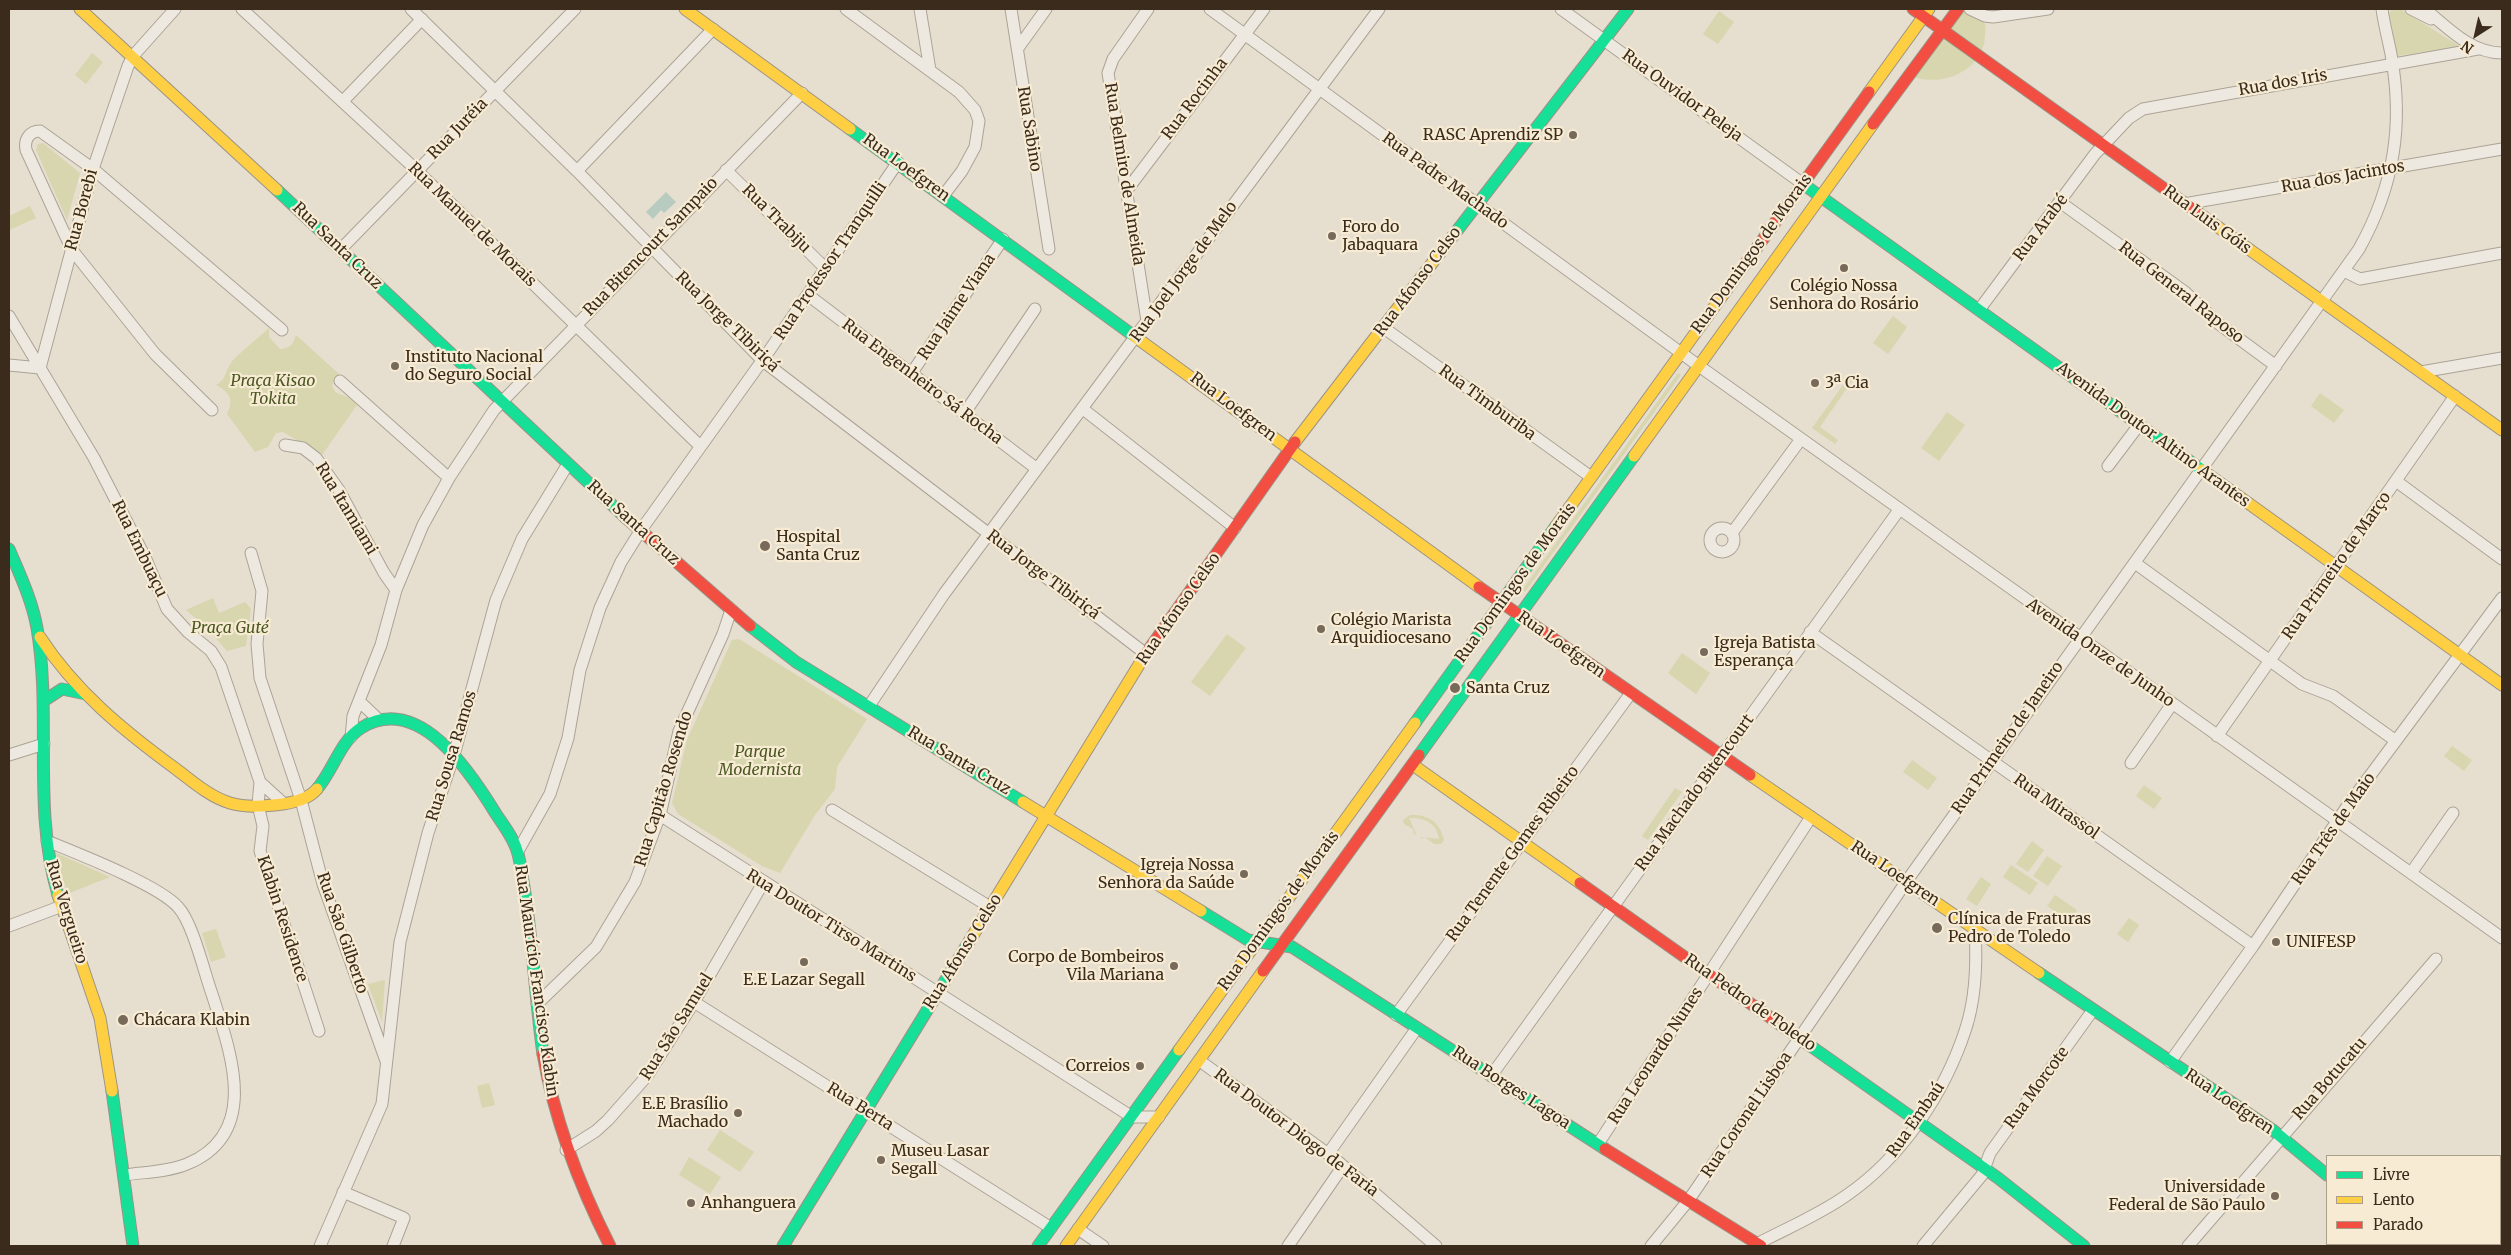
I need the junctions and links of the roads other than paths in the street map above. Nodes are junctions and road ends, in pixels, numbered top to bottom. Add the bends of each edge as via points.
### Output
1 (80, 9) edge
2 (176, 9) edge
3 (242, 9) edge
4 (575, 9) edge
5 (685, 9) edge
6 (846, 9) edge
7 (920, 9) edge
8 (1011, 9) edge
9 (1046, 9) edge
10 (1148, 9) edge
11 (1210, 9) edge
12 (1264, 9) edge
13 (1379, 9) edge
14 (1562, 9) edge
15 (1628, 9) edge
16 (1913, 9) edge
17 (1958, 9) edge
18 (1970, 9) edge
19 (2048, 9) edge
20 (2382, 9) edge
21 (2411, 9) edge
22 (2426, 9) edge
23 (1926, 12) edge
24 (418, 13) edge
25 (713, 29) junction
26 (1941, 29) junction
27 (2450, 30) junction
28 (1244, 34) junction
29 (1605, 40) junction
30 (1018, 48) junction
31 (2478, 49) junction
32 (2502, 53) edge
33 (133, 56) junction
34 (2392, 64) junction
35 (930, 70) junction
36 (1319, 89) junction
37 (495, 91) junction
38 (802, 93) junction
39 (343, 101) junction
40 (2102, 146) junction
41 (2502, 149) edge
42 (898, 162) junction
43 (93, 168) junction
44 (2391, 168) junction
45 (726, 170) junction
46 (417, 171) junction
47 (577, 171) junction
48 (1803, 184) junction
49 (1127, 190) junction
50 (943, 196) junction
51 (1821, 197) junction
52 (2060, 202) junction
53 (1478, 204) junction
54 (2184, 204) junction
55 (1006, 242) junction
56 (650, 247) junction
57 (1048, 248) dead end
58 (341, 249) junction
59 (72, 250) junction
60 (2502, 254) edge
61 (825, 268) junction
62 (2344, 271) junction
63 (808, 295) junction
64 (2322, 302) junction
65 (1035, 310) dead end
66 (1979, 310) junction
67 (9, 316) edge
68 (1147, 321) junction
69 (575, 325) junction
70 (1384, 328) junction
71 (282, 330) dead end
72 (1137, 336) junction
73 (1680, 352) junction
74 (2502, 358) edge
75 (763, 360) junction
76 (9, 365) edge
77 (1699, 366) junction
78 (2276, 366) junction
79 (40, 368) junction
80 (2421, 372) junction
81 (911, 374) junction
82 (340, 381) dead end
83 (2455, 396) junction
84 (500, 402) junction
85 (1083, 409) junction
86 (212, 410) dead end
87 (964, 414) junction
88 (2139, 425) junction
89 (2502, 430) edge
90 (1801, 440) junction
91 (285, 445) dead end
92 (700, 446) junction
93 (1289, 449) junction
94 (568, 464) junction
95 (2108, 466) dead end
96 (1037, 469) junction
97 (2202, 470) junction
98 (449, 478) junction
99 (1591, 478) junction
100 (2396, 480) junction
101 (1899, 510) junction
102 (1235, 528) junction
103 (641, 530) junction
104 (1732, 533) dead end
105 (989, 534) junction
106 (9, 549) edge
107 (251, 554) dead end
108 (2502, 559) edge
109 (2135, 563) junction
110 (2336, 566) junction
111 (396, 590) junction
112 (2502, 598) edge
113 (1502, 603) junction
114 (735, 614) junction
115 (1519, 616) junction
116 (1810, 632) junction
117 (40, 637) junction
118 (2079, 638) junction
119 (1146, 654) junction
120 (2461, 656) junction
121 (2270, 662) junction
122 (2502, 685) edge
123 (1631, 693) junction
124 (86, 694) junction
125 (45, 700) junction
126 (360, 702) junction
127 (2172, 704) junction
128 (869, 706) junction
129 (378, 719) junction
130 (2217, 736) junction
131 (351, 737) junction
132 (2396, 741) junction
133 (44, 744) junction
134 (9, 755) edge
135 (454, 755) junction
136 (1722, 756) junction
137 (1992, 762) junction
138 (2131, 763) dead end
139 (1413, 765) junction
140 (260, 782) junction
141 (301, 800) junction
142 (282, 802) junction
143 (258, 805) junction
144 (832, 810) dead end
145 (2453, 812) dead end
146 (1046, 814) junction
147 (660, 815) junction
148 (1811, 817) junction
149 (2337, 820) junction
150 (47, 841) junction
151 (1522, 842) junction
152 (518, 851) junction
153 (2411, 873) junction
154 (1906, 882) junction
155 (763, 883) junction
156 (62, 906) junction
157 (1612, 906) junction
158 (990, 907) junction
159 (9, 926) edge
160 (1976, 930) junction
161 (2502, 938) edge
162 (1257, 943) junction
163 (1282, 945) junction
164 (2253, 946) junction
165 (2436, 959) dead end
166 (1710, 974) junction
167 (937, 993) junction
168 (694, 1002) junction
169 (537, 1004) junction
170 (2093, 1010) junction
171 (1396, 1015) junction
172 (1417, 1028) junction
173 (319, 1030) dead end
174 (1800, 1038) junction
175 (1200, 1061) junction
176 (2170, 1062) junction
177 (387, 1065) junction
178 (1491, 1076) junction
179 (866, 1111) junction
180 (1132, 1117) junction
181 (1159, 1117) junction
182 (1918, 1121) junction
183 (2280, 1136) junction
184 (1598, 1144) junction
185 (566, 1150) junction
186 (1328, 1154) junction
187 (1343, 1166) junction
188 (1985, 1168) junction
189 (2326, 1174) edge
190 (124, 1175) junction
191 (343, 1192) junction
192 (1688, 1202) junction
193 (1051, 1228) junction
194 (1078, 1229) junction
195 (1759, 1245) edge
196 (133, 1246) edge
197 (320, 1246) edge
198 (392, 1246) edge
199 (610, 1246) edge
200 (783, 1246) edge
201 (1038, 1246) edge
202 (1066, 1246) edge
203 (1103, 1246) edge
204 (1288, 1246) edge
205 (1436, 1246) edge
206 (1651, 1246) edge
207 (1923, 1246) edge
208 (2084, 1246) edge
209 (2188, 1246) edge

1 - 33 street, Rua Santa Cruz
2 - 33 street
3 - 39 street, Rua Manuel de Morais
4 - 37 street, Rua Juréia
5 - 25 street, Rua Loefgren
6 - 35 street
7 - 35 street
8 - 30 street, Rua Sabino
9 - 30 street
10 - 49 street, Rua Belmiro de Almeida via 1109,67
11 - 28 street, Rua Padre Machado
12 - 28 street, Rua Rocinha
13 - 36 street, Rua Joel Jorge de Melo
14 - 29 street, Rua Ouvidor Peleja
15 - 29 street, Rua Afonso Celso
16 - 23 street, Rua Luis Góis
17 - 26 street, Rua Domingos de Morais
18 - 19 street via 1994,17
20 - 34 street, Rua Primeiro de Janeiro
21 - 27 street
22 - 27 street
23 - 26 street, Rua Luis Góis
23 - 48 street, Rua Domingos de Morais
24 - 37 street, Rua Jorge Tibiriçá
24 - 39 street
25 - 38 street, Rua Loefgren
25 - 47 street
26 - 40 street, Rua Luis Góis
26 - 51 street, Rua Domingos de Morais
27 - 31 street
28 - 36 street, Rua Padre Machado
28 - 49 street, Rua Rocinha
29 - 48 street, Rua Ouvidor Peleja
29 - 53 street, Rua Afonso Celso
30 - 57 street, Rua Sabino
31 - 32 street
31 - 34 street, Rua dos Iris
33 - 43 street, Rua Borebi
33 - 58 street, Rua Santa Cruz
34 - 40 street, Rua dos Iris via 2153,106 2129,118
34 - 44 street, Rua Primeiro de Janeiro via 2396,126
35 - 50 street via 972,103 979,121 970,158
36 - 53 street, Rua Padre Machado
36 - 68 street, Rua Joel Jorge de Melo
37 - 46 street, Rua Juréia
37 - 47 street, Rua Jorge Tibiriçá
38 - 42 street, Rua Loefgren
38 - 45 street, Rua Bitencourt Sampaio
39 - 46 street, Rua Manuel de Morais
40 - 52 street, Rua Arabé
40 - 54 street, Rua Luis Góis
41 - 44 street, Rua dos Jacintos
42 - 50 street, Rua Loefgren
42 - 61 street, Rua Professor Tranquilli
43 - 59 street, Rua Borebi
43 - 59 street via 40,131 32,133 26,141 29,158
43 - 71 street
44 - 54 street, Rua dos Jacintos
44 - 62 street, Rua Primeiro de Janeiro via 2380,209
45 - 56 street, Rua Bitencourt Sampaio
45 - 61 street, Rua Trabiju
46 - 58 street, Rua Juréia
46 - 69 street, Rua Manuel de Morais
47 - 56 street, Rua Jorge Tibiriçá
48 - 51 street, Avenida Doutor Altino Arantes
48 - 73 street, Rua Domingos de Morais
49 - 68 street, Rua Belmiro de Almeida
50 - 55 street, Rua Loefgren
51 - 66 street, Avenida Doutor Altino Arantes
51 - 77 street, Rua Domingos de Morais
52 - 66 street, Rua Arabé
52 - 78 street, Rua General Raposo via 2185,292 2219,324
53 - 70 street, Rua Afonso Celso
53 - 73 street, Rua Padre Machado
54 - 64 street, Rua Luis Góis
55 - 72 street, Rua Loefgren
55 - 81 street, Rua Jaime Viana
56 - 69 street, Rua Bitencourt Sampaio
56 - 75 street, Rua Jorge Tibiriçá
58 - 84 street, Rua Santa Cruz
59 - 79 street, Rua Borebi
59 - 86 street via 154,354
60 - 62 street via 2360,279
61 - 63 street, Rua Professor Tranquilli
62 - 64 street, Rua Primeiro de Janeiro
63 - 75 street, Rua Professor Tranquilli
63 - 81 street, Rua Engenheiro Sá Rocha
64 - 78 street, Rua Primeiro de Janeiro
64 - 80 street, Rua Luis Góis
65 - 87 street
66 - 88 street, Avenida Doutor Altino Arantes
67 - 79 street, Rua Embuaçu
68 - 72 street, Rua Joel Jorge de Melo
69 - 84 street, Rua Bitencourt Sampaio
69 - 92 street, Rua Manuel de Morais
70 - 93 street, Rua Afonso Celso
70 - 99 street, Rua Timburiba
72 - 85 street, Rua Joel Jorge de Melo
72 - 93 street, Rua Loefgren
73 - 77 street, Rua Padre Machado
73 - 99 street, Rua Domingos de Morais
74 - 80 street
75 - 92 street, Rua Professor Tranquilli
75 - 105 street, Rua Jorge Tibiriçá
76 - 79 street
77 - 90 street, Avenida Onze de Junho
77 - 115 street, Rua Domingos de Morais
78 - 97 street, Rua Primeiro de Janeiro
79 - 140 street, Rua Embuaçu via 94,458 145,556 167,609 211,651 221,667
80 - 83 street, Rua Luis Góis
81 - 87 street, Rua Engenheiro Sá Rocha
82 - 98 street
83 - 89 street, Rua Luis Góis
83 - 100 street, Rua Primeiro de Março
84 - 94 street, Rua Santa Cruz
84 - 98 street, Rua Bitencourt Sampaio
85 - 96 street, Rua Joel Jorge de Melo
85 - 102 street
87 - 96 street, Rua Engenheiro Sá Rocha
88 - 95 street
88 - 97 street, Avenida Doutor Altino Arantes
90 - 101 street, Avenida Onze de Junho
90 - 104 street
91 - 111 street, Rua Itamiami via 302,448 316,458 339,490
92 - 103 street, Rua Professor Tranquilli
93 - 102 street, Rua Afonso Celso
93 - 113 street, Rua Loefgren
94 - 103 street, Rua Santa Cruz
94 - 135 street, Rua Sousa Ramos via 536,513 506,572
96 - 105 street, Rua Joel Jorge de Melo
97 - 109 street, Rua Primeiro de Janeiro
97 - 110 street, Avenida Doutor Altino Arantes
98 - 111 street, Rua Bitencourt Sampaio via 423,525
99 - 113 street, Rua Domingos de Morais
100 - 108 street
100 - 110 street, Rua Primeiro de Março
101 - 116 street, Rua Machado Bitencourt
101 - 118 street, Avenida Onze de Junho
102 - 119 street, Rua Afonso Celso
103 - 114 street, Rua Santa Cruz
103 - 152 street, Rua Professor Tranquilli via 621,562 600,608 580,670 568,738 553,786 543,810
105 - 119 street, Rua Jorge Tibiriçá
105 - 128 street, Rua Joel Jorge de Melo via 944,594
106 - 117 street, Rua Vergueiro via 33,604
107 - 141 street, Rua São Gilberto via 262,591 257,644 260,678
109 - 118 street, Rua Primeiro de Janeiro
109 - 121 street
110 - 120 street, Avenida Doutor Altino Arantes
110 - 121 street, Rua Primeiro de Março
111 - 126 street, Rua Bitencourt Sampaio via 381,645
112 - 120 street, Rua Três de Maio
113 - 115 street, Rua Loefgren
113 - 162 street, Rua Domingos de Morais
114 - 128 street, Rua Santa Cruz via 796,662
114 - 147 street, Rua Capitão Rosendo via 678,731
115 - 123 street, Rua Loefgren
115 - 139 street, Rua Domingos de Morais
116 - 136 street, Rua Machado Bitencourt
116 - 137 street, Rua Mirassol
117 - 124 street via 49,654
117 - 125 street, Rua Vergueiro
118 - 127 street, Avenida Onze de Junho
118 - 137 street, Rua Primeiro de Janeiro
119 - 146 street, Rua Afonso Celso
120 - 122 street, Avenida Doutor Altino Arantes
120 - 132 street, Rua Três de Maio
121 - 130 street, Rua Primeiro de Março
121 - 132 street via 2308,687 2333,696
123 - 136 street, Rua Loefgren
123 - 151 street, Rua Tenente Gomes Ribeiro
124 - 125 street via 62,689
124 - 143 street via 143,745 203,788 229,803
125 - 133 street, Rua Vergueiro
126 - 129 street
126 - 131 street, Rua Bitencourt Sampaio via 353,716
127 - 130 street, Avenida Onze de Junho
127 - 138 street
128 - 146 street, Rua Santa Cruz
129 - 131 street via 365,724
129 - 135 street, Rua Maurício Francisco Klabin via 395,718 413,723 434,736
130 - 149 street, Avenida Onze de Junho
131 - 141 street via 319,787
132 - 149 street, Rua Três de Maio
133 - 134 street
133 - 150 street, Rua Vergueiro
135 - 152 street, Rua Maurício Francisco Klabin via 468,771
135 - 177 street, Rua Sousa Ramos via 428,833 400,942
136 - 148 street, Rua Loefgren
136 - 157 street, Rua Machado Bitencourt
137 - 154 street, Rua Primeiro de Janeiro
137 - 164 street, Rua Mirassol
139 - 151 street, Rua Pedro de Toledo
139 - 163 street, Rua Domingos de Morais
140 - 142 street, Rua Embuaçu
140 - 143 street, Rua Embuaçu
141 - 142 street
141 - 177 street, Rua São Gilberto via 324,884
142 - 143 street
143 - 173 street, Klabin Residence via 263,826 260,851
144 - 158 street
145 - 153 street
146 - 158 street, Rua Afonso Celso
146 - 162 street, Rua Santa Cruz
147 - 155 street, Rua Doutor Tirso Martins
147 - 169 street, Rua Capitão Rosendo via 640,870 609,928 590,954
148 - 154 street, Rua Loefgren
148 - 166 street, Rua Leonardo Nunes
149 - 153 street, Avenida Onze de Junho
149 - 164 street, Rua Três de Maio
150 - 156 street, Rua Vergueiro
150 - 190 street via 154,889 178,906 184,914 203,967 233,1070 234,1108 227,1129 215,1145 180,1166
151 - 157 street, Rua Pedro de Toledo
151 - 171 street, Rua Tenente Gomes Ribeiro
152 - 169 street, Rua Maurício Francisco Klabin via 533,940
153 - 161 street, Avenida Onze de Junho
154 - 160 street, Rua Loefgren
154 - 174 street, Rua Coronel Lisboa
155 - 167 street, Rua Doutor Tirso Martins
155 - 168 street, Rua São Samuel
156 - 159 street
156 - 190 street, Rua Vergueiro via 100,1019
157 - 166 street, Rua Pedro de Toledo
157 - 178 street, Rua Machado Bitencourt
158 - 167 street, Rua Afonso Celso
160 - 170 street, Rua Loefgren
160 - 182 street, Rua Embaú via 1976,970 1966,1030 1944,1080
162 - 163 street, Rua Borges Lagoa
162 - 180 street, Rua Domingos de Morais
163 - 171 street, Rua Borges Lagoa via 1292,947
163 - 175 street, Rua Domingos de Morais
164 - 176 street, Rua Três de Maio
165 - 183 street, Rua Botucatu
166 - 174 street, Rua Pedro de Toledo
166 - 184 street, Rua Leonardo Nunes
167 - 179 street, Rua Afonso Celso
167 - 180 street, Rua Doutor Tirso Martins
168 - 179 street, Rua Berta
168 - 185 street, Rua São Samuel via 636,1091 596,1131
169 - 185 street, Rua Maurício Francisco Klabin via 547,1076
170 - 176 street, Rua Loefgren
170 - 188 street, Rua Morcote via 1990,1152
171 - 172 street, Rua Borges Lagoa
172 - 178 street, Rua Borges Lagoa
172 - 186 street
174 - 182 street, Rua Pedro de Toledo
174 - 192 street, Rua Coronel Lisboa
175 - 181 street, Rua Domingos de Morais
175 - 186 street, Rua Doutor Diogo de Faria
176 - 183 street, Rua Loefgren
177 - 191 street, Rua Sousa Ramos via 382,1104
178 - 184 street, Rua Borges Lagoa
179 - 193 street, Rua Berta
179 - 200 street, Rua Afonso Celso
180 - 181 street
180 - 193 street, Rua Domingos de Morais
181 - 194 street, Rua Domingos de Morais
182 - 188 street, Rua Pedro de Toledo
182 - 195 street, Rua Embaú via 1886,1162 1862,1184 1825,1210
183 - 189 street, Rua Loefgren
183 - 209 street, Rua Botucatu
184 - 192 street, Rua Borges Lagoa
185 - 199 street, Rua Maurício Francisco Klabin
186 - 187 street, Rua Doutor Diogo de Faria
187 - 204 street
187 - 205 street, Rua Doutor Diogo de Faria
188 - 207 street, Rua Morcote
188 - 208 street, Rua Pedro de Toledo
190 - 196 street, Rua Vergueiro
191 - 197 street, Rua Sousa Ramos
191 - 198 street via 404,1218
192 - 195 street, Rua Borges Lagoa
192 - 206 street, Rua Coronel Lisboa
193 - 201 street, Rua Domingos de Morais
194 - 202 street, Rua Domingos de Morais
194 - 203 street

